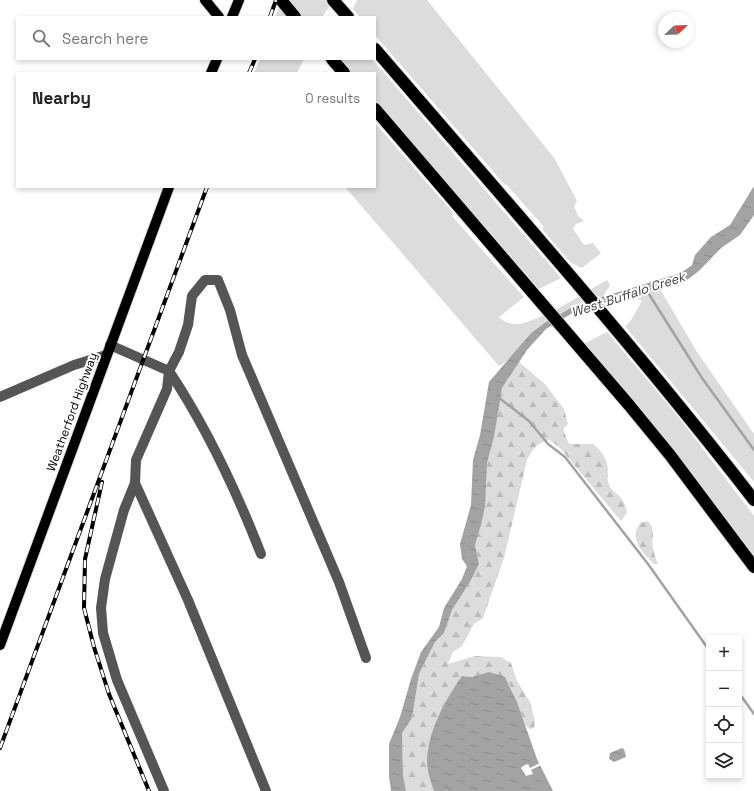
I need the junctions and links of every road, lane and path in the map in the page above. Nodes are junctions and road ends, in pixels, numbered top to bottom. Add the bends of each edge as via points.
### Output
1 (205, 0) edge
2 (238, 0) edge
3 (281, 0) edge
4 (333, 0) edge
5 (346, 15) edge
6 (219, 16) edge
7 (232, 16) edge
8 (294, 16) edge
9 (376, 50) edge
10 (217, 60) edge
11 (333, 60) edge
12 (211, 72) edge
13 (343, 72) edge
14 (376, 110) edge
15 (169, 188) edge
16 (108, 350) junction
17 (169, 371) junction
18 (0, 397) edge
19 (135, 483) junction
20 (754, 500) edge
21 (261, 554) dead end
22 (754, 567) edge
23 (0, 645) edge
24 (366, 658) dead end
25 (164, 791) edge
26 (266, 791) edge

1 - 6 main road
2 - 7 main road
3 - 8 highway
4 - 5 highway
9 - 20 highway via 619,332
10 - 12 main road
11 - 13 highway
14 - 22 highway via 670,455
15 - 16 main road, Weatherford Highway
16 - 17 street
16 - 18 street
16 - 23 main road, Weatherford Highway
17 - 19 street via 167,389 136,460
17 - 21 street via 186,396 214,449
17 - 24 street via 188,325 192,296 205,280 218,280 230,310 242,355 339,582
19 - 25 street via 124,510 106,579 101,608 103,633 118,680
19 - 26 street via 188,600

